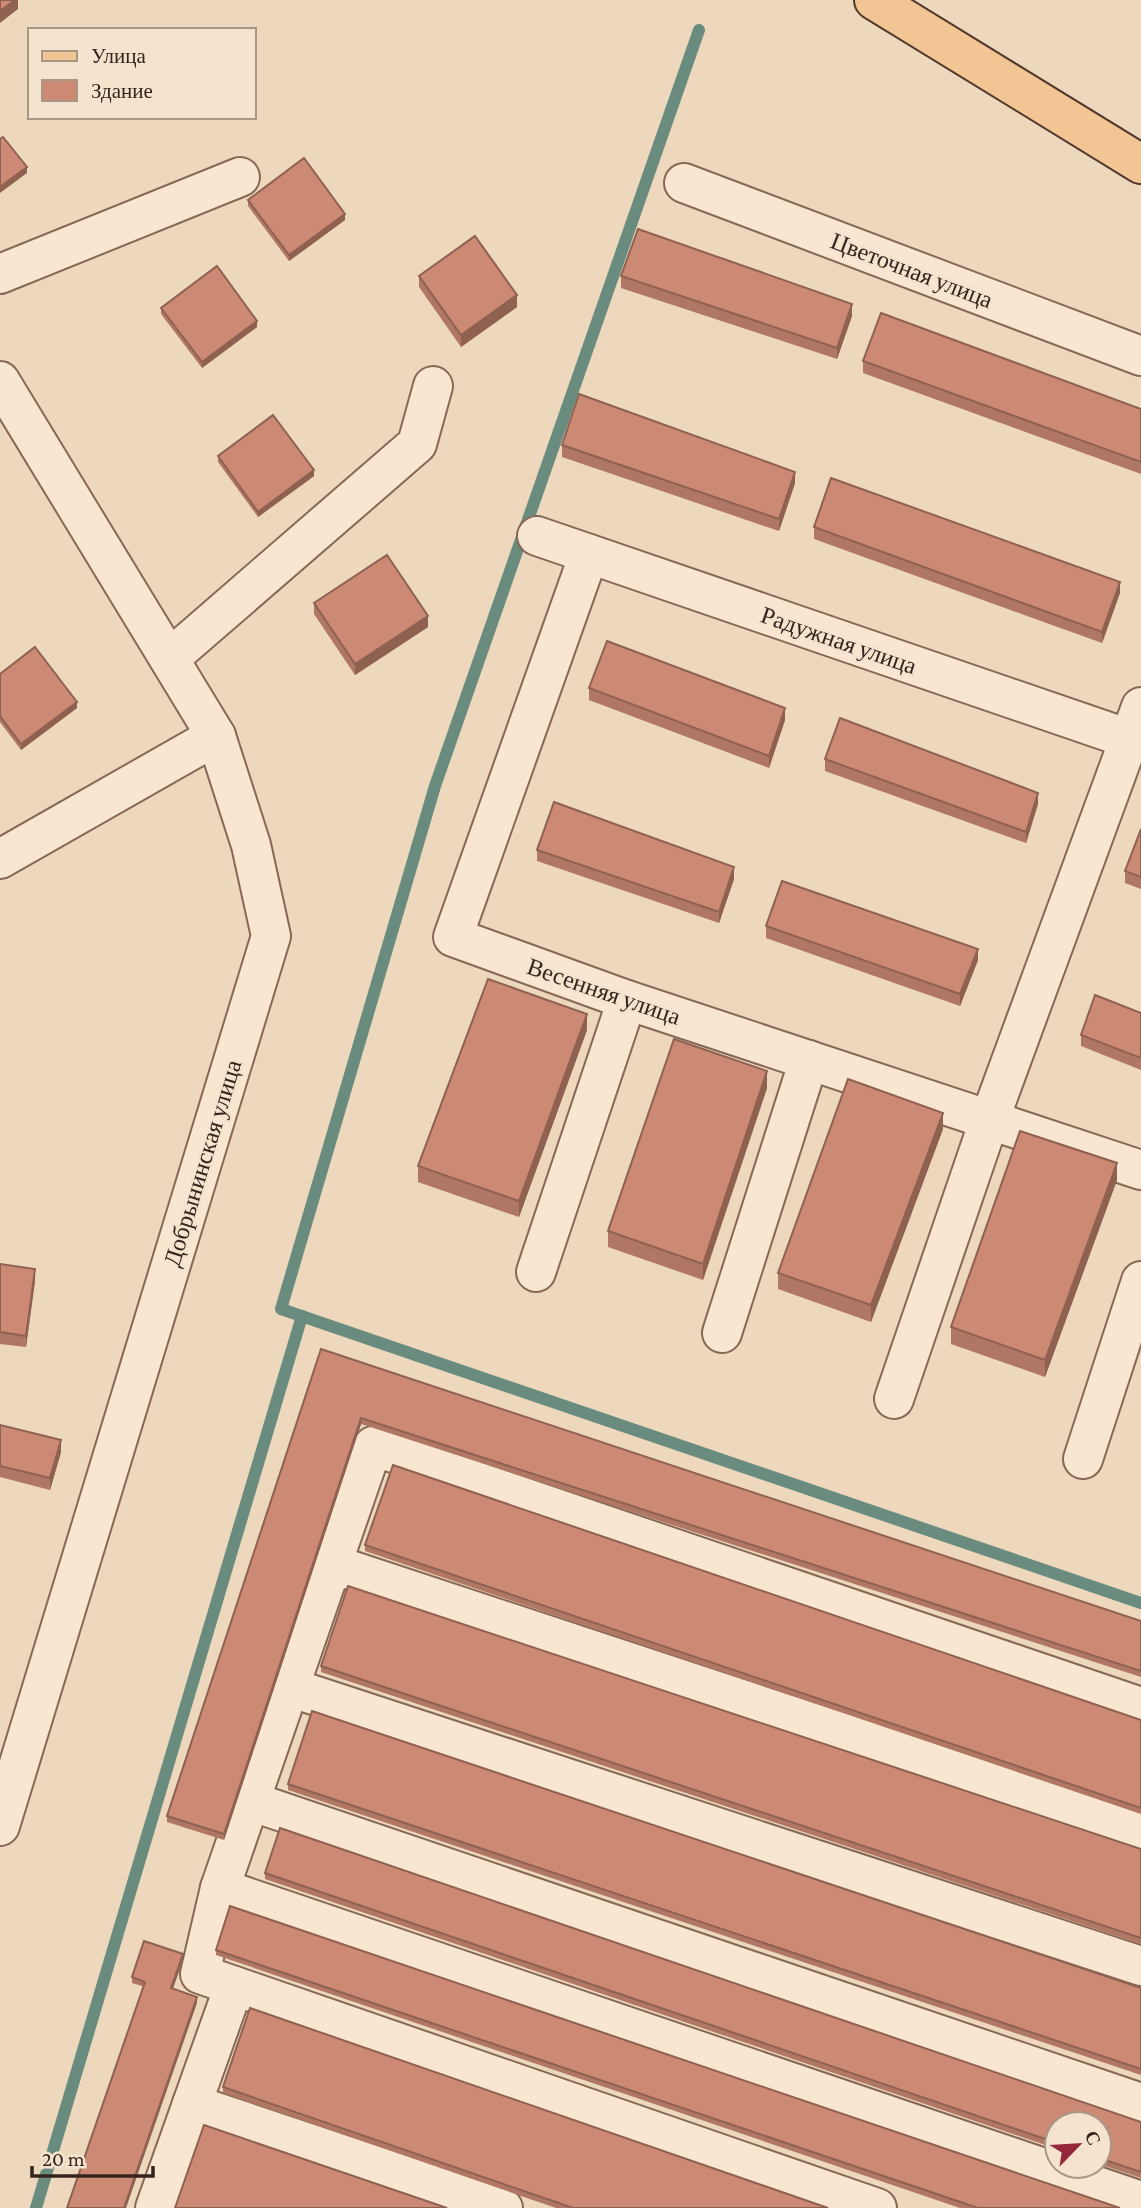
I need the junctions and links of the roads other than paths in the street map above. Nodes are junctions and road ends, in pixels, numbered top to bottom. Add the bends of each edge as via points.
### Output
1 (874, 0) edge
2 (1141, 164) edge
3 (240, 177) dead end
4 (684, 183) dead end
5 (0, 274) edge
6 (1141, 356) edge
7 (0, 381) edge
8 (433, 386) dead end
9 (537, 536) dead end
10 (589, 554) junction
11 (170, 659) junction
12 (1137, 730) edge
13 (216, 736) junction
14 (0, 859) edge
15 (627, 1000) junction
16 (809, 1060) junction
17 (989, 1121) junction
18 (1141, 1170) edge
19 (536, 1272) dead end
20 (1141, 1281) edge
21 (722, 1333) dead end
22 (894, 1399) dead end
23 (1083, 1459) dead end
24 (332, 1564) junction
25 (289, 1687) junction
26 (1141, 1707) edge
27 (250, 1801) junction
28 (0, 1825) edge
29 (1141, 1831) edge
30 (220, 1888) junction
31 (1141, 1966) edge
32 (234, 1986) junction
33 (1141, 2102) edge
34 (192, 2104) junction
35 (1141, 2201) edge
36 (155, 2208) edge
37 (503, 2208) edge
38 (877, 2208) edge

1 - 2 main road
3 - 5 street
4 - 6 street, Цветочная улица
7 - 11 street, Добрынинская улица
8 - 11 street via 417,444
9 - 10 street, Радужная улица
10 - 12 street, Радужная улица
10 - 15 street, Весенняя улица via 453,937
11 - 13 street, Добрынинская улица
12 - 17 street
13 - 14 street
13 - 28 street, Добрынинская улица via 251,845 271,936
15 - 16 street, Весенняя улица
15 - 19 street
16 - 17 street, Весенняя улица
16 - 21 street
17 - 18 street, Весенняя улица
17 - 22 street
20 - 23 street
24 - 25 street
24 - 26 street via 373,1446
24 - 29 street
25 - 27 street
25 - 31 street
27 - 30 street
27 - 33 street
30 - 32 street via 200,1974
30 - 35 street
32 - 34 street
32 - 38 street
34 - 36 street
34 - 37 street

